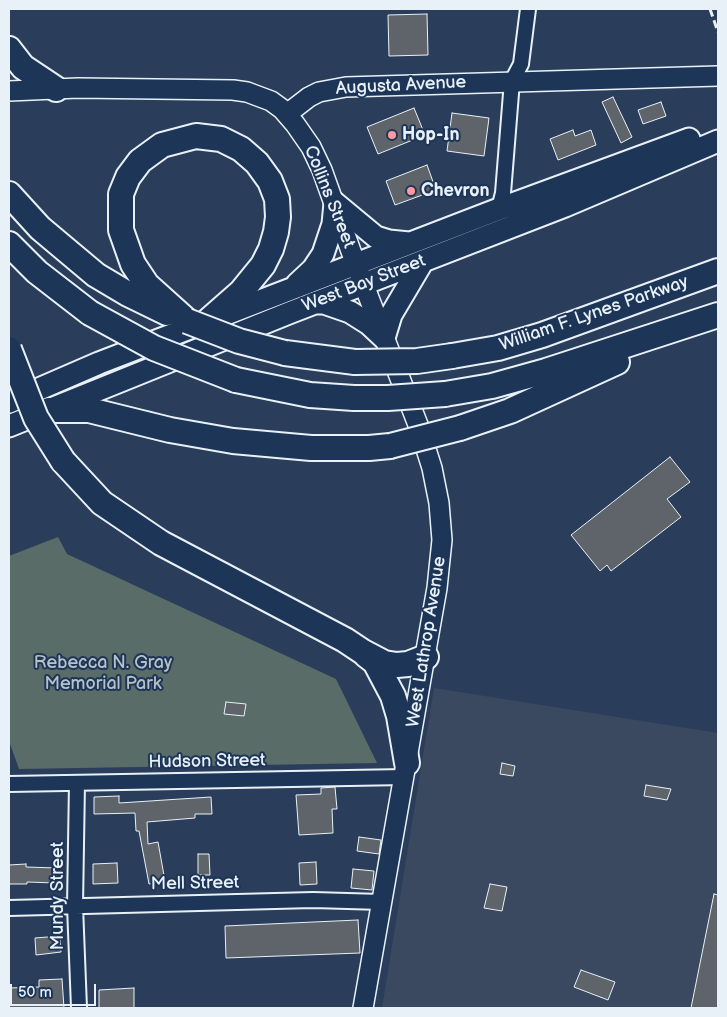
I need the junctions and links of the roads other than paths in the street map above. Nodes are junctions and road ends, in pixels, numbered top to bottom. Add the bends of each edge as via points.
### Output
1 (528, 9) edge
2 (9, 49) edge
3 (718, 76) edge
4 (512, 82) junction
5 (56, 89) junction
6 (9, 91) edge
7 (287, 114) junction
8 (718, 130) edge
9 (718, 141) edge
10 (9, 194) edge
11 (335, 203) junction
12 (499, 208) junction
13 (409, 243) junction
14 (9, 244) edge
15 (423, 261) junction
16 (356, 264) junction
17 (718, 271) edge
18 (363, 285) junction
19 (292, 288) junction
20 (314, 303) junction
21 (164, 307) junction
22 (718, 315) edge
23 (718, 320) edge
24 (197, 321) junction
25 (384, 338) junction
26 (9, 349) edge
27 (9, 402) edge
28 (49, 410) junction
29 (9, 426) edge
30 (363, 652) junction
31 (426, 658) junction
32 (406, 770) junction
33 (78, 783) junction
34 (9, 784) edge
35 (382, 902) junction
36 (75, 906) junction
37 (9, 908) edge
38 (79, 1008) edge
39 (363, 1008) edge

1 - 4 street via 520,64
2 - 5 highway via 23,67
3 - 4 main road, Augusta Avenue
4 - 7 main road, Augusta Avenue via 338,88 319,92
4 - 12 street
5 - 6 main road
5 - 7 main road via 233,90 272,101
7 - 11 main road, Collins Street via 311,146
8 - 12 main road, West Bay Street
9 - 15 main road, West Bay Street via 565,206
10 - 21 highway via 40,228 89,269 111,284
11 - 13 main road via 376,237
11 - 16 main road, Collins Street
11 - 19 main road via 333,224 323,254
12 - 13 main road, West Bay Street
13 - 16 main road, West Bay Street
14 - 22 highway, William F. Lynes Parkway, bridge via 37,272 90,313 154,348 236,380 310,395 388,398 445,394 492,386
15 - 18 main road, West Bay Street
15 - 25 main road via 391,315
16 - 18 main road, Collins Street
16 - 19 main road, West Bay Street
17 - 24 highway, William F. Lynes Parkway, bridge via 542,335 498,348 417,361 354,362 285,353 239,340
18 - 20 main road, West Bay Street
18 - 25 main road, West Lathrop Avenue
19 - 24 main road, West Bay Street
20 - 25 main road via 350,312
20 - 28 main road, West Bay Street
21 - 24 highway
21 - 24 highway via 133,264 121,230 121,194 140,161 162,145 196,136 221,139 241,149 257,163 270,181 277,199 278,217 272,249 263,265 240,292
23 - 28 highway, bridge via 510,410 460,428 390,446 311,448 233,441 170,430 89,410
24 - 27 main road, West Bay Street
25 - 31 main road, West Lathrop Avenue via 420,430 439,503 442,540 438,588
26 - 30 highway, bridge via 36,418 62,461 102,503 161,543
28 - 29 main road, West Bay Street
30 - 31 highway via 384,663 397,665
30 - 32 highway via 374,662 393,696 404,737
31 - 32 main road, West Lathrop Avenue
32 - 33 street, Hudson Street
32 - 35 main road, West Lathrop Avenue
33 - 34 street, Hudson Street
33 - 36 street, Mundy Street
35 - 36 street, Mell Street via 313,900
35 - 39 main road, West Lathrop Avenue
36 - 37 street, Mell Street
36 - 38 street, Mundy Street

